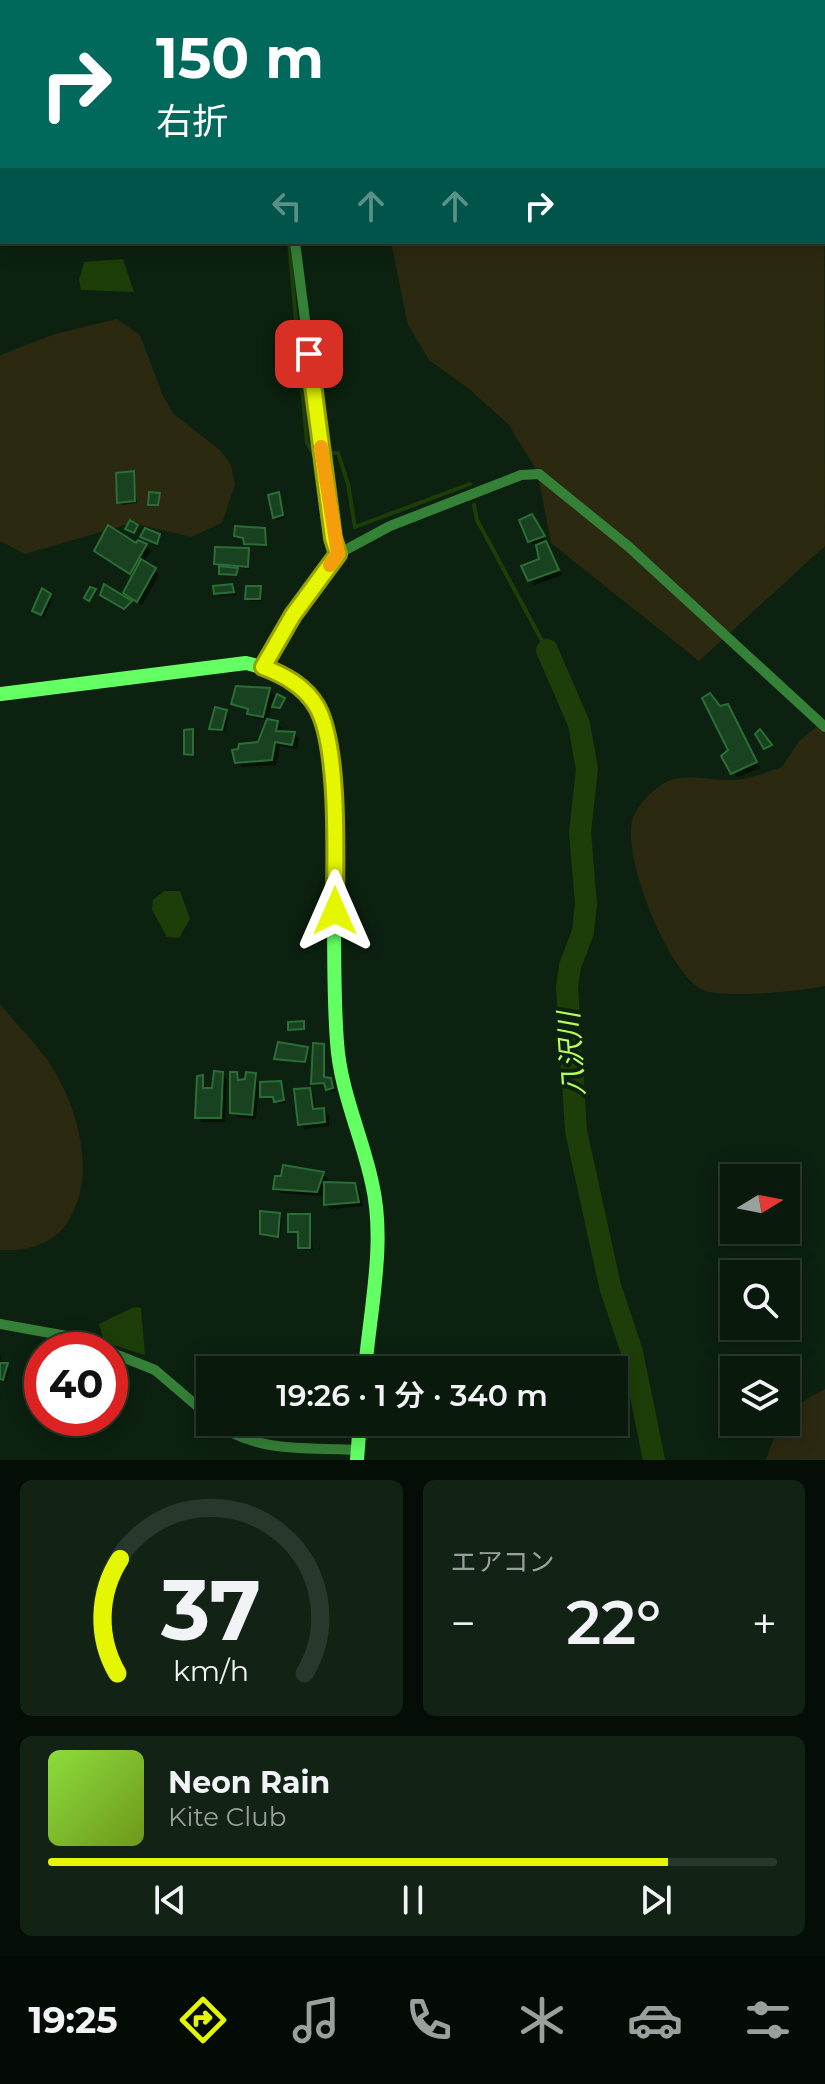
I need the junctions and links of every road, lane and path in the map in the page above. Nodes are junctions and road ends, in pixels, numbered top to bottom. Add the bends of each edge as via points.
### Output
1 (295, 244) edge
2 (338, 554) junction
3 (263, 667) junction
4 (0, 694) edge
5 (825, 727) edge
6 (0, 1324) edge
7 (45, 1332) edge
8 (366, 1356) edge
9 (128, 1359) edge
10 (196, 1405) edge
11 (235, 1436) edge
12 (357, 1455) edge

1 - 2 street
2 - 3 street
2 - 5 street via 390,526 521,475 539,474 629,547
3 - 4 street via 228,663
3 - 8 street via 309,696 324,723 329,750 337,1044 372,1183 377,1226
6 - 7 street
9 - 10 street via 155,1370
11 - 12 street via 255,1444

